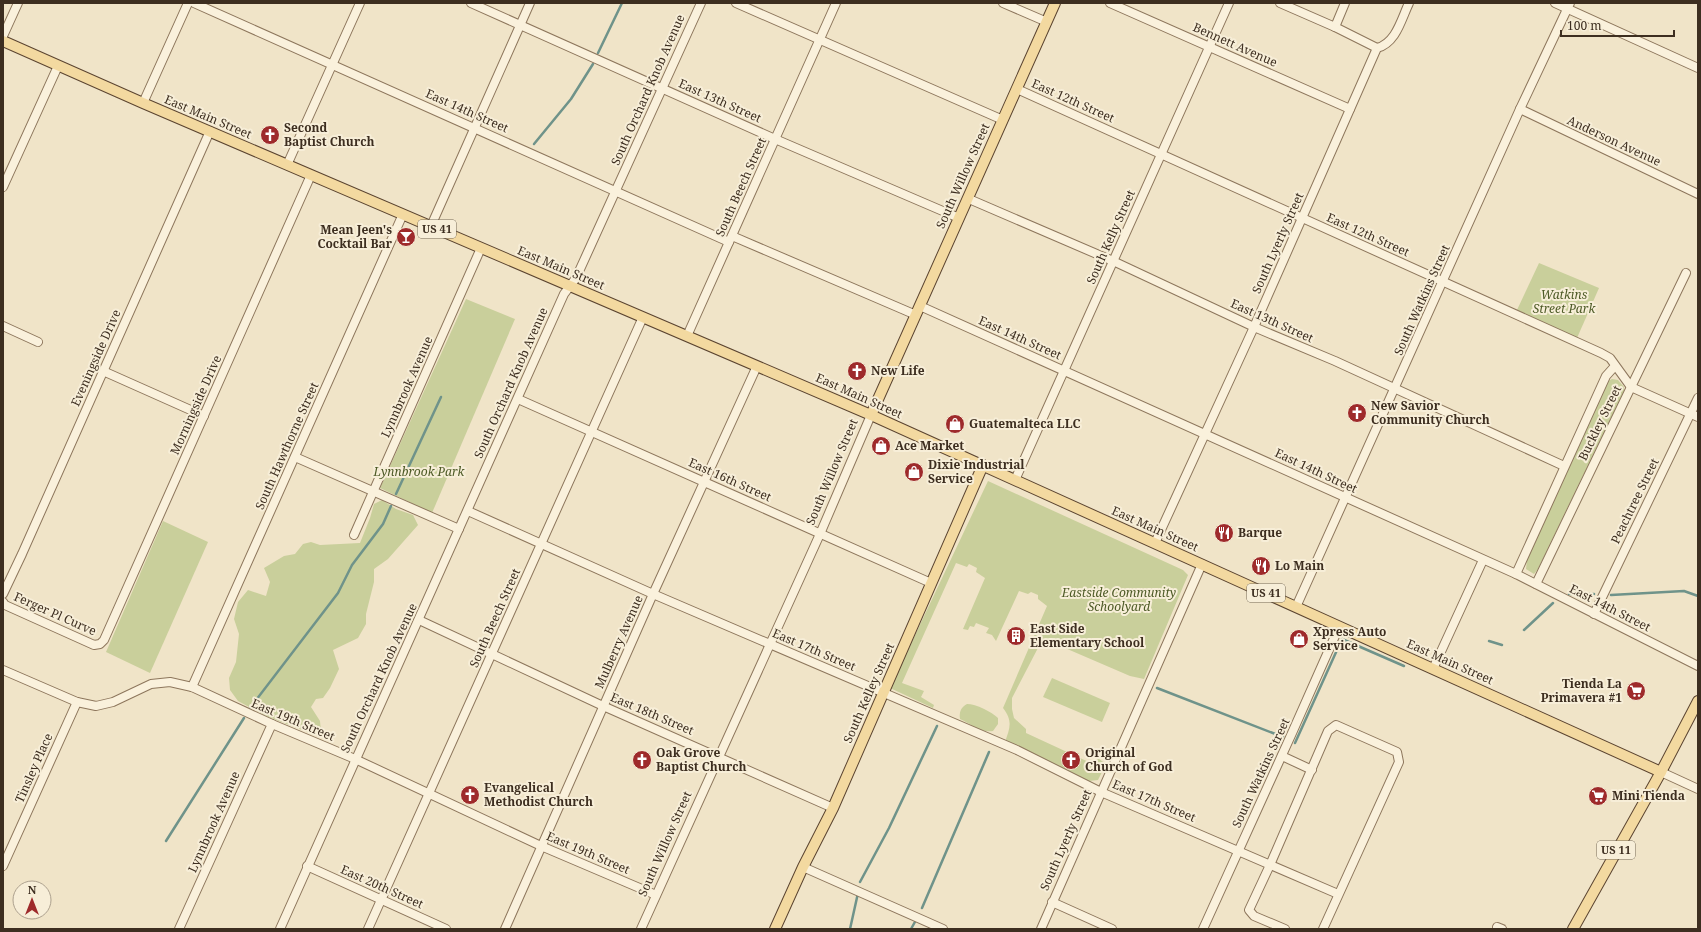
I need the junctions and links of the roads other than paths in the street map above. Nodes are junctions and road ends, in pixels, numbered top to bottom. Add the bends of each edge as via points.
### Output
1 (18, 3) edge
2 (188, 3) edge
3 (194, 3) edge
4 (360, 3) edge
5 (471, 3) edge
6 (530, 3) edge
7 (701, 3) edge
8 (736, 3) edge
9 (836, 3) edge
10 (1003, 3) edge
11 (1055, 3) edge
12 (1110, 3) edge
13 (1229, 3) edge
14 (1280, 3) edge
15 (1345, 3) edge
16 (1409, 3) edge
17 (1555, 3) edge
18 (1569, 6) edge
19 (1047, 22) junction
20 (520, 25) junction
21 (1335, 27) junction
22 (3, 36) edge
23 (820, 40) junction
24 (3, 42) edge
25 (1210, 46) junction
26 (1377, 48) junction
27 (332, 64) junction
28 (58, 66) junction
29 (1698, 68) edge
30 (663, 88) junction
31 (1016, 89) junction
32 (143, 103) junction
33 (1520, 109) junction
34 (1350, 110) junction
35 (1002, 120) junction
36 (475, 128) junction
37 (210, 131) junction
38 (776, 139) junction
39 (1161, 154) junction
40 (288, 164) junction
41 (311, 174) junction
42 (3, 187) edge
43 (616, 191) junction
44 (1698, 194) edge
45 (968, 199) junction
46 (404, 214) junction
47 (959, 218) junction
48 (1302, 218) junction
49 (431, 226) junction
50 (731, 239) junction
51 (481, 248) junction
52 (1113, 261) junction
53 (1686, 273) dead end
54 (1443, 282) junction
55 (570, 285) junction
56 (918, 310) junction
57 (643, 317) junction
58 (3, 326) edge
59 (1254, 327) junction
60 (687, 336) junction
61 (38, 342) dead end
62 (756, 366) junction
63 (1616, 366) junction
64 (1064, 370) junction
65 (103, 371) junction
66 (1631, 386) junction
67 (1394, 389) junction
68 (1698, 398) edge
69 (518, 399) junction
70 (871, 415) junction
71 (204, 416) junction
72 (1694, 416) edge
73 (592, 432) junction
74 (1205, 434) junction
75 (295, 458) junction
76 (982, 466) junction
77 (1564, 466) junction
78 (1015, 480) junction
79 (704, 482) junction
80 (374, 491) junction
81 (1345, 497) junction
82 (468, 510) junction
83 (459, 529) junction
84 (820, 534) junction
85 (354, 535) dead end
86 (541, 543) junction
87 (1155, 543) junction
88 (1483, 560) junction
89 (1202, 564) junction
90 (1516, 574) junction
91 (931, 584) junction
92 (1536, 584) junction
93 (3, 594) edge
94 (653, 594) junction
95 (3, 602) edge
96 (1296, 607) junction
97 (1594, 614) junction
98 (419, 620) junction
99 (1339, 627) junction
100 (100, 644) joint
101 (770, 644) junction
102 (492, 654) junction
103 (1698, 666) edge
104 (1433, 669) junction
105 (3, 670) edge
106 (192, 687) junction
107 (882, 692) junction
108 (1698, 701) edge
109 (77, 702) junction
110 (604, 706) junction
111 (272, 724) junction
112 (719, 756) junction
113 (1282, 756) junction
114 (355, 759) junction
115 (1312, 770) junction
116 (1661, 772) junction
117 (1698, 789) edge
118 (1101, 792) junction
119 (430, 794) junction
120 (833, 808) junction
121 (541, 846) junction
122 (1238, 850) junction
123 (1270, 865) junction
124 (3, 866) edge
125 (307, 866) junction
126 (803, 867) junction
127 (1338, 894) junction
128 (656, 895) junction
129 (381, 900) junction
130 (1052, 902) junction
131 (179, 929) edge
132 (280, 929) edge
133 (368, 929) edge
134 (446, 929) edge
135 (505, 929) edge
136 (641, 929) edge
137 (775, 929) edge
138 (943, 929) edge
139 (1041, 929) edge
140 (1112, 929) edge
141 (1203, 929) edge
142 (1285, 929) edge
143 (1323, 929) edge
144 (1573, 929) edge

1 - 22 street
2 - 32 street
3 - 27 street, East 14th Street
4 - 27 street
5 - 20 street, East 13th Street
6 - 20 street
7 - 30 street, South Orchard Knob Avenue
8 - 23 street
9 - 23 street, South Beech Street
10 - 19 street
11 - 19 main road, South Willow Street
12 - 25 street, Bennett Avenue
13 - 25 street, South Kelly Street
14 - 21 street
15 - 21 street
16 - 26 street via 1391,41
17 - 18 street
18 - 29 street
18 - 33 street, South Watkins Street
19 - 31 main road, South Willow Street
20 - 30 street, East 13th Street
20 - 36 street
21 - 26 street
23 - 35 street
23 - 38 street, South Beech Street
24 - 28 main road, East Main Street / US 41
25 - 34 street, Bennett Avenue
25 - 39 street, South Kelly Street
26 - 34 street, South Lyerly Street
27 - 36 street, East 14th Street
27 - 40 street
28 - 32 main road, East Main Street / US 41
28 - 42 street
30 - 38 street, East 13th Street
30 - 43 street, South Orchard Knob Avenue
31 - 35 main road, South Willow Street
31 - 39 street, East 12th Street
32 - 37 main road, East Main Street / US 41
33 - 44 street, Anderson Avenue
33 - 54 street, South Watkins Street
34 - 48 street, South Lyerly Street
35 - 45 main road, South Willow Street
36 - 43 street, East 14th Street
36 - 49 street
37 - 40 main road, East Main Street / US 41
37 - 65 street, Eveningside Drive
38 - 47 street, East 13th Street
38 - 50 street, South Beech Street
39 - 48 street, East 12th Street
39 - 52 street, South Kelly Street
40 - 41 main road, East Main Street / US 41
41 - 46 main road, East Main Street / US 41
41 - 71 street, Morningside Drive
43 - 50 street, East 14th Street
43 - 55 street, South Orchard Knob Avenue via 576,278
45 - 47 main road, South Willow Street
45 - 52 street, East 13th Street
46 - 49 main road, East Main Street / US 41
46 - 75 street, South Hawthorne Street
47 - 56 main road, South Willow Street
48 - 54 street, East 12th Street
48 - 59 street, South Lyerly Street
49 - 51 main road, East Main Street / US 41
50 - 56 street, East 14th Street
50 - 60 street, South Beech Street
51 - 55 main road, East Main Street / US 41
51 - 80 street, Lynnbrook Avenue
52 - 59 street, East 13th Street
52 - 64 street, South Kelly Street
53 - 66 street, Buckley Street
54 - 63 street, East 12th Street via 1601,353 1610,358
54 - 67 street, South Watkins Street
55 - 57 main road, East Main Street / US 41
55 - 69 street, South Orchard Knob Avenue
56 - 64 street, East 14th Street
56 - 70 main road, South Willow Street
57 - 60 main road, East Main Street / US 41
57 - 73 street, South Beech Street
58 - 61 street
59 - 67 street, East 13th Street
59 - 74 street, South Lyerly Street
60 - 62 main road, East Main Street / US 41
62 - 70 main road, East Main Street / US 41
62 - 79 street, Mulberry Avenue
63 - 66 street, East 12th Street
63 - 77 street, Buckley Street via 1606,376
64 - 74 street, East 14th Street
64 - 78 street, South Kelly Street
65 - 71 street
65 - 93 street, Eveningside Drive
66 - 72 street, East 12th Street
66 - 92 street, Buckley Street
67 - 77 street, East 13th Street
67 - 81 street, South Watkins Street
68 - 72 street, Peachtree Street
69 - 73 street, East 16th Street
69 - 82 street, South Orchard Knob Avenue
70 - 76 main road, East Main Street / US 41
70 - 84 street, South Willow Street
71 - 100 street, Morningside Drive
72 - 97 street, Peachtree Street
73 - 79 street, East 16th Street
73 - 86 street, South Beech Street
74 - 81 street, East 14th Street
74 - 87 street, South Lyerly Street
75 - 80 street
75 - 106 street, South Hawthorne Street
76 - 78 main road, East Main Street / US 41
76 - 91 main road, South Kelley Street
77 - 90 street, Buckley Street
78 - 87 main road, East Main Street / US 41
79 - 84 street, East 16th Street
79 - 94 street, Mulberry Avenue
80 - 83 street
80 - 85 street, Lynnbrook Avenue
81 - 88 street, East 14th Street
81 - 96 street, South Watkins Street
82 - 83 street, South Orchard Knob Avenue
82 - 86 street, East 17th Street
83 - 98 street, South Orchard Knob Avenue
84 - 91 street, East 16th Street
84 - 101 street, South Willow Street
86 - 94 street, East 17th Street
86 - 102 street, South Beech Street
87 - 89 main road, East Main Street / US 41
88 - 90 street, East 14th Street
88 - 104 street
89 - 96 main road, East Main Street / US 41
89 - 118 street, South Lyerly Street
90 - 92 street, East 14th Street
91 - 107 main road, South Kelley Street
92 - 97 street, East 14th Street
94 - 101 street, East 17th Street
94 - 110 street, Mulberry Avenue
95 - 100 street, Ferger Pl Curve via 94,645
96 - 99 main road, East Main Street / US 41
97 - 103 street, East 14th Street
98 - 102 street, East 18th Street
98 - 114 street, South Orchard Knob Avenue
99 - 104 main road, East Main Street / US 41
99 - 113 street, South Watkins Street
101 - 107 street, East 17th Street
101 - 112 street, South Willow Street
102 - 110 street, East 18th Street
102 - 119 street, South Beech Street
104 - 116 main road, East Main Street / US 41
105 - 109 street, East 19th Street
106 - 109 street, East 19th Street via 170,682 151,684 113,702 96,706
106 - 111 street, East 19th Street
107 - 118 street, East 17th Street via 1017,750
107 - 120 main road, South Kelley Street
108 - 116 main road, US 11
109 - 124 street, Tinsley Place
110 - 112 street, East 18th Street
110 - 121 street, Mulberry Avenue
111 - 114 street, East 19th Street
111 - 131 street, Lynnbrook Avenue
112 - 120 street, East 18th Street
112 - 128 street, South Willow Street
113 - 115 street
113 - 122 street, South Watkins Street
114 - 119 street, East 19th Street
114 - 125 street, South Orchard Knob Avenue
115 - 123 street
115 - 127 street via 1328,731 1336,726 1397,752 1399,762
116 - 117 street, East Main Street
116 - 144 main road, US 11
118 - 122 street, East 17th Street
118 - 130 street, South Lyerly Street
119 - 121 street, East 19th Street
119 - 129 street, South Beech Street
120 - 126 main road, South Kelley Street
121 - 128 street, East 19th Street
121 - 135 street, Mulberry Avenue
122 - 123 street, East 17th Street
122 - 141 street, South Watkins Street
123 - 127 street, East 17th Street
123 - 142 street via 1249,910 1254,916
125 - 129 street, East 20th Street
125 - 132 street, South Orchard Knob Avenue
126 - 137 main road, South Kelley Street
126 - 138 street
127 - 143 street
128 - 136 street, South Willow Street
129 - 133 street, South Beech Street
129 - 134 street, East 20th Street
130 - 139 street, South Lyerly Street
130 - 140 street

